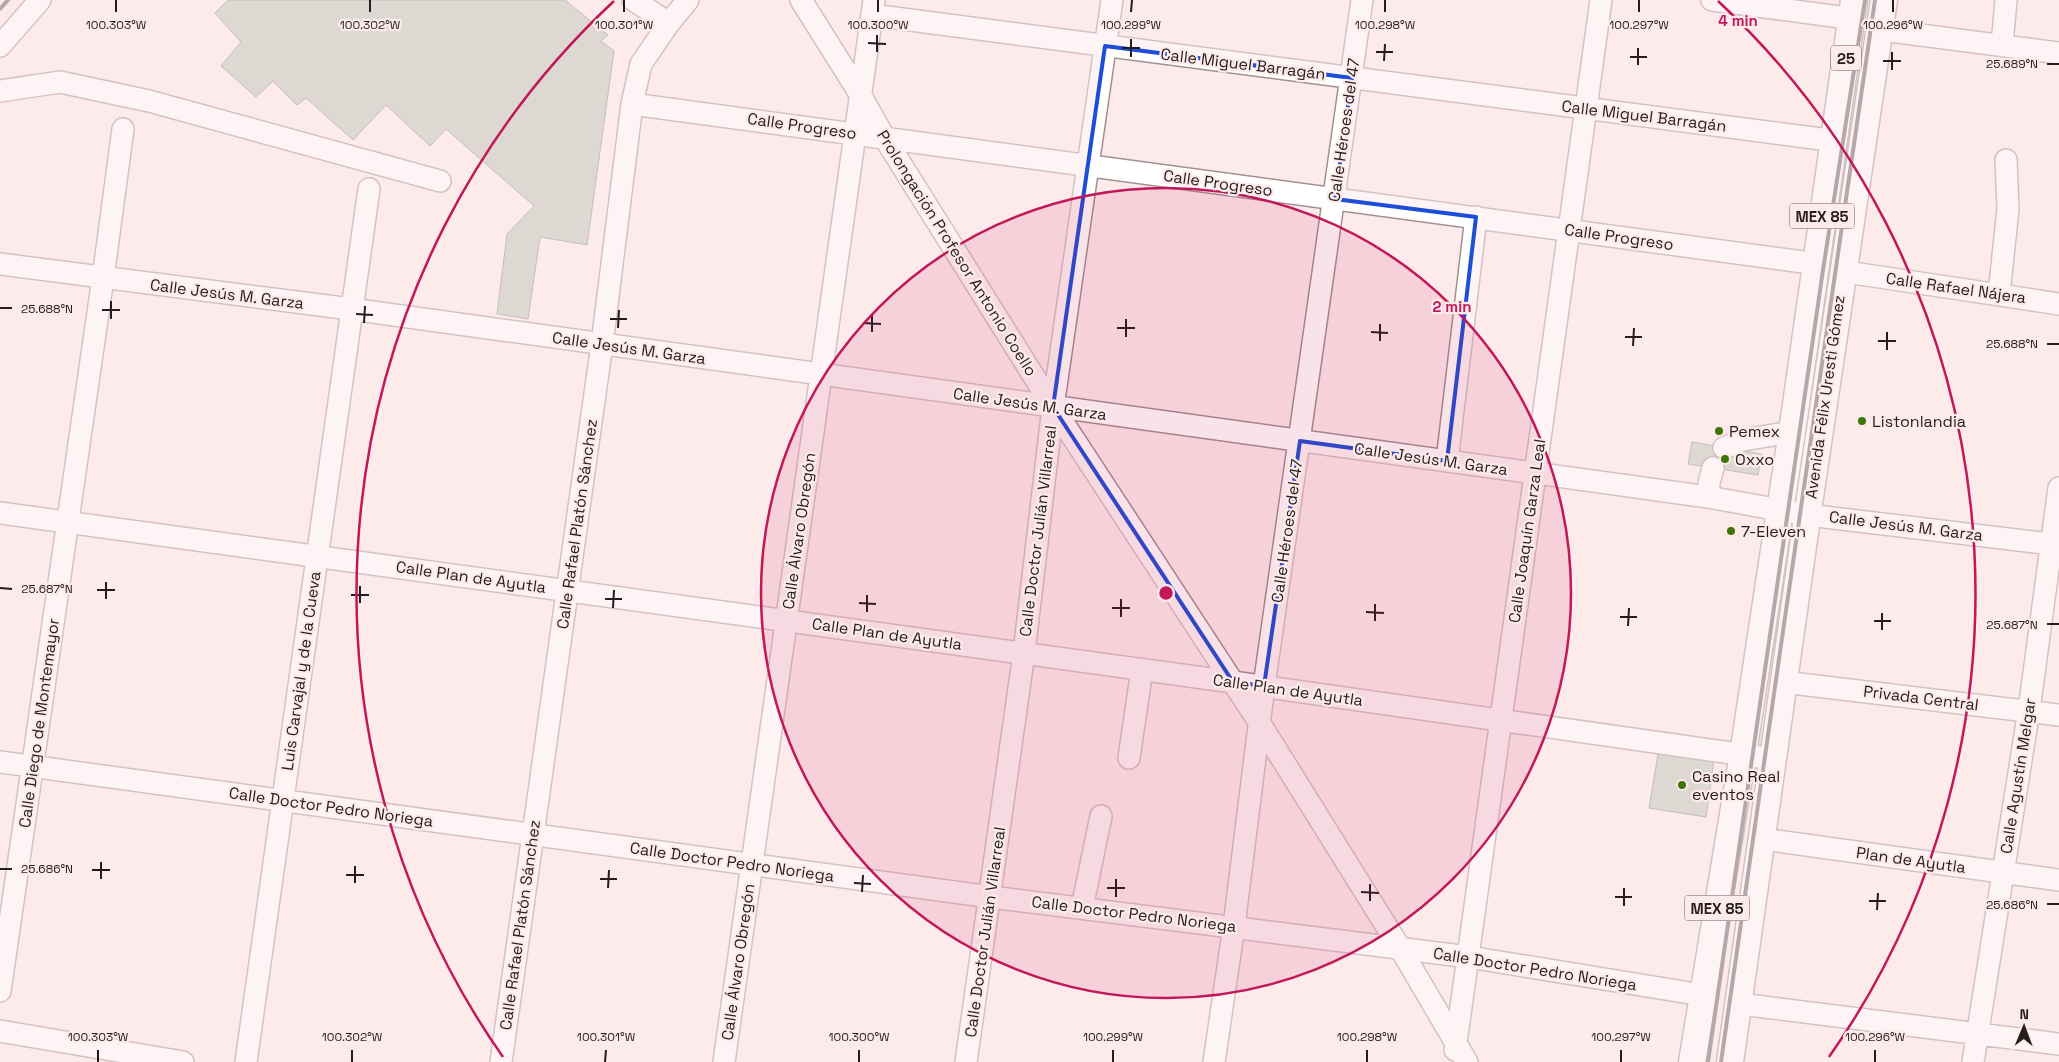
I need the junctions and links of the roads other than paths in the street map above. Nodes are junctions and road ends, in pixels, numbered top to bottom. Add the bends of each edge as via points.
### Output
1 (40, 0) edge
2 (633, 0) edge
3 (688, 0) edge
4 (802, 0) edge
5 (1112, 0) edge
6 (1362, 0) edge
7 (1601, 0) edge
8 (1712, 0) edge
9 (1884, 0) edge
10 (1895, 0) edge
11 (2006, 0) edge
12 (1846, 6) edge
13 (873, 8) edge
14 (669, 23) junction
15 (1890, 31) junction
16 (2002, 45) junction
17 (0, 46) edge
18 (1106, 46) junction
19 (2059, 53) edge
20 (1352, 78) junction
21 (0, 91) edge
22 (860, 94) junction
23 (632, 104) junction
24 (1586, 108) junction
25 (1837, 115) joint
26 (1866, 119) joint
27 (123, 129) dead end
28 (855, 133) junction
29 (884, 137) junction
30 (1821, 140) junction
31 (2006, 160) dead end
32 (1088, 165) junction
33 (440, 181) dead end
34 (369, 190) dead end
35 (1335, 199) junction
36 (1476, 218) junction
37 (1569, 230) junction
38 (1803, 262) junction
39 (0, 264) edge
40 (1853, 273) junction
41 (103, 278) junction
42 (1999, 294) junction
43 (2059, 304) edge
44 (351, 309) junction
45 (602, 344) junction
46 (1803, 355) junction
47 (822, 375) junction
48 (1828, 379) junction
49 (1053, 407) junction
50 (1792, 432) junction
51 (1300, 441) junction
52 (1724, 448) dead end
53 (1447, 461) junction
54 (1713, 468) dead end
55 (1536, 474) junction
56 (2059, 488) edge
57 (1708, 498) junction
58 (1779, 510) junction
59 (0, 513) edge
60 (1808, 515) junction
61 (68, 522) junction
62 (2055, 544) edge
63 (317, 556) junction
64 (567, 590) junction
65 (786, 620) junction
66 (1024, 653) junction
67 (1142, 669) junction
68 (1234, 682) junction
69 (1783, 682) junction
70 (1264, 686) junction
71 (2029, 710) junction
72 (2059, 716) edge
73 (1501, 720) junction
74 (1259, 722) junction
75 (1743, 754) junction
76 (1129, 758) dead end
77 (1773, 759) junction
78 (0, 762) edge
79 (32, 766) junction
80 (282, 800) junction
81 (1101, 816) dead end
82 (533, 835) junction
83 (1762, 839) junction
84 (751, 865) junction
85 (2004, 873) junction
86 (2059, 880) edge
87 (991, 897) junction
88 (1082, 908) junction
89 (1234, 926) junction
90 (1400, 948) junction
91 (1469, 957) junction
92 (0, 990) edge
93 (1702, 996) junction
94 (1740, 1004) junction
95 (0, 1031) edge
96 (1977, 1034) junction
97 (2059, 1044) edge
98 (1459, 1056) edge
99 (183, 1062) edge
100 (246, 1062) edge
101 (501, 1062) edge
102 (724, 1062) edge
103 (966, 1062) edge
104 (1214, 1062) edge
105 (1692, 1062) edge
106 (1730, 1062) edge
107 (1973, 1062) edge

1 - 17 street
2 - 14 street
3 - 14 street, Calle Rafael Platón Sánchez
4 - 22 street, Prolongación Profesor Antonio Coello
5 - 18 street, Calle Doctor Julián Villarreal
6 - 20 street, Calle Héroes del 47
7 - 24 street, Calle Joaquín Garza Leal
8 - 12 street
9 - 26 main road, Avenida Félix Uresti Gómez / 25
10 - 15 street, 25
11 - 16 street
12 - 25 main road, Avenida Félix Uresti Gómez / 25
12 - 30 street, 25
13 - 18 street, Calle Miguel Barragán
13 - 22 street, Calle Álvaro Obregón
14 - 23 street, Calle Rafael Platón Sánchez via 641,64
15 - 16 street
15 - 40 street, 25
16 - 19 street
18 - 20 street, Calle Miguel Barragán
18 - 32 street, Calle Doctor Julián Villarreal
20 - 24 street, Calle Miguel Barragán
20 - 35 street, Calle Héroes del 47
21 - 33 street via 60,82 148,101
22 - 28 street, Calle Álvaro Obregón
22 - 29 street, Prolongación Profesor Antonio Coello
23 - 28 street, Calle Progreso
23 - 45 street, Calle Rafael Platón Sánchez
24 - 30 street, Calle Miguel Barragán
24 - 37 street, Calle Joaquín Garza Leal
25 - 46 main road, Avenida Félix Uresti Gómez / MEX 85
26 - 48 main road, Avenida Félix Uresti Gómez / MEX 85
27 - 41 street, Calle Diego de Montemayor
28 - 29 street, Calle Progreso
28 - 47 street, Calle Álvaro Obregón
29 - 32 street, Calle Progreso
29 - 49 street, Prolongación Profesor Antonio Coello
30 - 38 street, 25
31 - 42 street via 2008,209
32 - 35 street, Calle Progreso
32 - 49 street, Calle Doctor Julián Villarreal
34 - 44 street, Luis Carvajal y de la Cueva
35 - 36 street, Calle Progreso
35 - 51 street, Calle Héroes del 47
36 - 37 street, Calle Progreso
36 - 53 street
37 - 38 street, Calle Progreso
37 - 55 street, Calle Joaquín Garza Leal
38 - 46 street, 25 via 1799,316
39 - 41 street, Calle Jesús M. Garza
40 - 42 street, Calle Rafael Nájera
40 - 48 street, 25 via 1840,359
41 - 44 street, Calle Jesús M. Garza
41 - 61 street, Calle Diego de Montemayor
42 - 43 street, Calle Rafael Nájera
44 - 45 street, Calle Jesús M. Garza
44 - 63 street, Luis Carvajal y de la Cueva
45 - 47 street, Calle Jesús M. Garza
45 - 64 street, Calle Rafael Platón Sánchez
46 - 50 main road, Avenida Félix Uresti Gómez / MEX 85
47 - 49 street, Calle Jesús M. Garza
47 - 65 street, Calle Álvaro Obregón
48 - 60 main road, Avenida Félix Uresti Gómez / MEX 85
49 - 51 street, Calle Jesús M. Garza
49 - 66 street, Calle Doctor Julián Villarreal
49 - 68 street, Prolongación Profesor Antonio Coello
50 - 52 street via 1743,440
50 - 58 main road, Avenida Félix Uresti Gómez / MEX 85
51 - 53 street, Calle Jesús M. Garza
51 - 70 street, Calle Héroes del 47
53 - 55 street, Calle Jesús M. Garza
54 - 57 street
55 - 57 street, Calle Jesús M. Garza
55 - 73 street, Calle Joaquín Garza Leal
56 - 62 street, Calle Agustín Melgar
57 - 58 street, Calle Jesús M. Garza
58 - 60 street, Calle Jesús M. Garza
58 - 75 main road, Avenida Félix Uresti Gómez / MEX 85
59 - 61 street, Calle Plan de Ayutla
60 - 62 street, Calle Jesús M. Garza
60 - 69 main road, Avenida Félix Uresti Gómez / MEX 85
61 - 63 street, Calle Plan de Ayutla
61 - 79 street, Calle Diego de Montemayor
62 - 71 street, Calle Agustín Melgar
63 - 64 street, Calle Plan de Ayutla
63 - 80 street, Luis Carvajal y de la Cueva
64 - 65 street, Calle Plan de Ayutla
64 - 82 street, Calle Rafael Platón Sánchez
65 - 66 street, Calle Plan de Ayutla
65 - 84 street, Calle Álvaro Obregón
66 - 67 street, Calle Plan de Ayutla
66 - 87 street, Calle Doctor Julián Villarreal
67 - 68 street, Calle Plan de Ayutla
67 - 76 street
68 - 70 street, Calle Plan de Ayutla
68 - 74 street, Prolongación Profesor Antonio Coello
69 - 71 street, Privada Central
69 - 77 main road, Avenida Félix Uresti Gómez / MEX 85
70 - 73 street, Calle Plan de Ayutla
70 - 74 street, Calle Héroes del 47
71 - 72 street, Privada Central
71 - 85 street, Calle Agustín Melgar
73 - 75 street, Calle Plan de Ayutla
73 - 91 street, Calle Joaquín Garza Leal
74 - 89 street, Calle Héroes del 47
74 - 90 street, Prolongación Profesor Antonio Coello
75 - 77 street, Calle Plan de Ayutla
75 - 93 main road, Avenida Félix Uresti Gómez / MEX 85
77 - 83 main road, Avenida Félix Uresti Gómez / MEX 85
78 - 79 street, Calle Doctor Pedro Noriega
79 - 80 street, Calle Doctor Pedro Noriega
79 - 92 street, Calle Diego de Montemayor
80 - 82 street, Calle Doctor Pedro Noriega
80 - 100 street, Luis Carvajal y de la Cueva
81 - 88 street
82 - 84 street, Calle Doctor Pedro Noriega
82 - 101 street, Calle Rafael Platón Sánchez
83 - 85 street, Plan de Ayutla
83 - 94 main road, Avenida Félix Uresti Gómez / MEX 85
84 - 87 street, Calle Doctor Pedro Noriega
84 - 102 street, Calle Álvaro Obregón
85 - 86 street, Plan de Ayutla
85 - 96 street, Calle Agustín Melgar
87 - 88 street, Calle Doctor Pedro Noriega
87 - 103 street, Calle Doctor Julián Villarreal
88 - 89 street, Calle Doctor Pedro Noriega
89 - 90 street, Calle Doctor Pedro Noriega
89 - 104 street, Calle Héroes del 47
90 - 91 street, Calle Doctor Pedro Noriega
90 - 98 street, Prolongación Profesor Antonio Coello
91 - 93 street, Calle Doctor Pedro Noriega
91 - 98 street, Calle Joaquín Garza Leal
93 - 105 main road, Avenida Félix Uresti Gómez / MEX 85
94 - 96 street
94 - 106 main road, Avenida Félix Uresti Gómez / MEX 85
95 - 99 street
96 - 97 street
96 - 107 street, Calle Agustín Melgar

